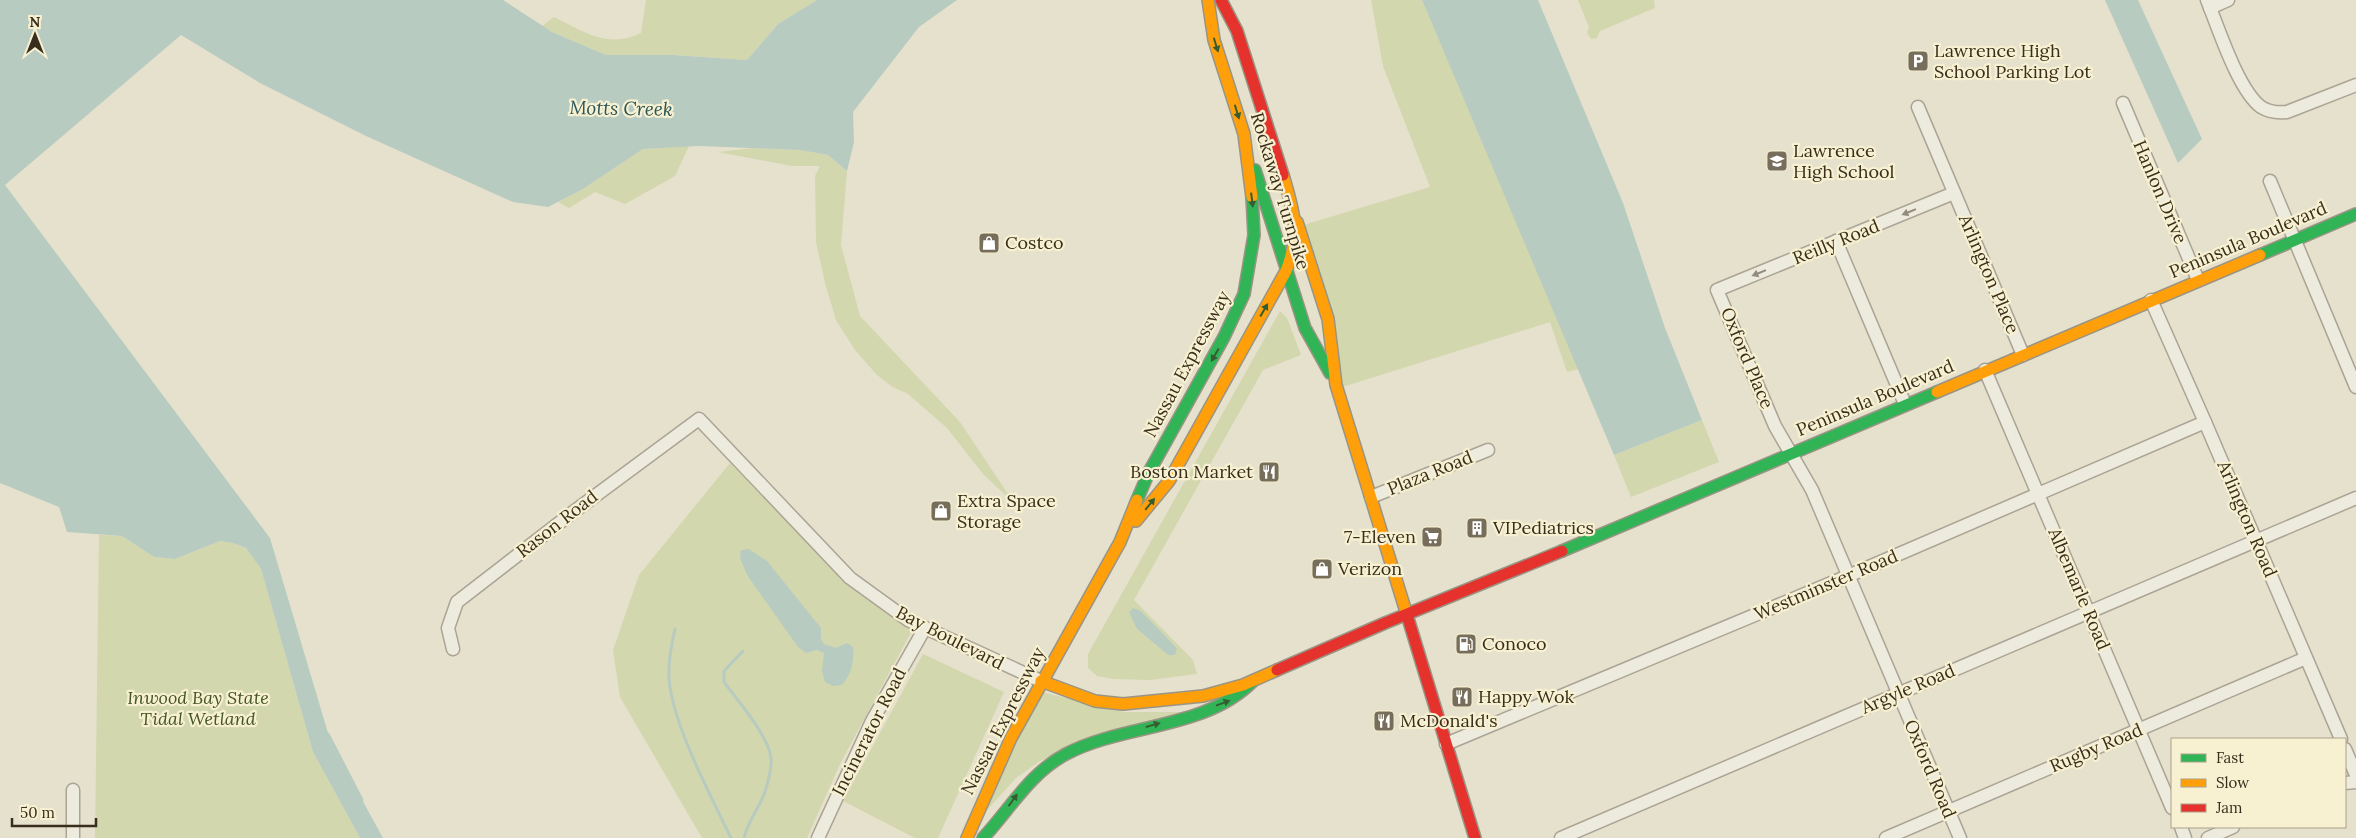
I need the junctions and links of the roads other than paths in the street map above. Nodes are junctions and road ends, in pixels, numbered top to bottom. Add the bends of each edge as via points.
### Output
1 (1208, 0) edge
2 (1221, 0) edge
3 (2228, 0) edge
4 (2209, 4) edge
5 (2356, 85) edge
6 (2123, 103) dead end
7 (1918, 107) dead end
8 (1244, 134) junction
9 (2270, 181) dead end
10 (1954, 193) junction
11 (2356, 214) edge
12 (1297, 222) junction
13 (2293, 240) junction
14 (1836, 241) junction
15 (1286, 271) junction
16 (2198, 280) junction
17 (1717, 290) joint
18 (2150, 300) junction
19 (2023, 355) junction
20 (1985, 370) junction
21 (1336, 385) junction
22 (2356, 387) edge
23 (1905, 404) junction
24 (698, 419) joint
25 (2205, 422) junction
26 (1488, 450) dead end
27 (1792, 452) junction
28 (2039, 494) junction
29 (1371, 497) junction
30 (2356, 498) edge
31 (2256, 541) junction
32 (1120, 542) junction
33 (1848, 576) junction
34 (2089, 612) junction
35 (1407, 615) junction
36 (925, 628) junction
37 (453, 649) dead end
38 (2306, 658) junction
39 (1041, 681) junction
40 (1253, 681) junction
41 (1898, 694) junction
42 (2139, 730) junction
43 (2341, 738) edge
44 (1446, 744) junction
45 (2346, 751) edge
46 (2356, 775) edge
47 (73, 790) dead end
48 (2171, 806) edge
49 (1948, 812) junction
50 (2231, 828) edge
51 (73, 838) edge
52 (818, 838) edge
53 (967, 838) edge
54 (983, 838) edge
55 (1474, 838) edge
56 (1561, 838) edge
57 (1886, 838) edge
58 (1960, 838) edge
59 (2208, 838) edge

1 -> 8 main road, Rockaway Turnpike via 1214,40
2 - 12 main road, Rockaway Turnpike via 1237,31
3 - 4 street
4 - 5 street via 2239,77 2263,108 2277,113 2287,112
6 - 16 street, Hanlon Drive
7 - 10 street, Arlington Place
8 - 15 main road, Rockaway Turnpike
8 -> 32 main road, Nassau Expressway via 1254,223 1253,250 1244,294 1224,337 1148,472
9 - 13 street
10 -> 14 street, Reilly Road
10 - 19 street, Arlington Place
11 - 13 main road, Peninsula Boulevard
12 - 15 main road, Nassau Expressway via 1295,245
12 - 21 main road, Rockaway Turnpike via 1328,319
13 - 16 main road, Peninsula Boulevard
13 - 22 street
14 -> 17 street, Reilly Road
14 - 23 street
15 - 21 main road, Rockaway Turnpike via 1306,328
32 -> 15 main road, Nassau Expressway via 1168,481
16 - 18 main road, Peninsula Boulevard
17 - 27 street, Oxford Place via 1776,426
18 - 19 main road, Peninsula Boulevard
18 - 25 street, Arlington Road
19 - 20 main road, Peninsula Boulevard
20 - 23 main road, Peninsula Boulevard
20 - 28 street, Albemarle Road
21 - 29 main road, Rockaway Turnpike
23 - 27 main road, Peninsula Boulevard
24 - 36 street, Bay Boulevard via 850,578 908,620
24 - 37 street, Rason Road via 457,602 448,628
25 - 28 street, Westminster Road
25 - 31 street, Arlington Road
26 - 29 street, Plaza Road
27 - 33 street, Oxford Road via 1812,490
27 - 35 main road, Peninsula Boulevard
28 - 33 street, Westminster Road
28 - 34 street, Albemarle Road
29 - 35 main road, Rockaway Turnpike
30 - 31 street, Argyle Road
31 - 34 street, Argyle Road
31 - 38 street, Arlington Road
32 - 39 main road, Nassau Expressway
33 - 41 street, Oxford Road
33 - 44 street, Westminster Road
34 - 41 street, Argyle Road
34 - 42 street, Albemarle Road
35 - 40 main road, Bay Boulevard
35 - 44 main road, Rockaway Turnpike
36 - 39 street, Bay Boulevard
36 - 52 street, Incinerator Road via 872,721
38 - 42 street, Rugby Road
38 - 43 street, Arlington Road
39 - 40 main road, Bay Boulevard via 1095,701 1123,704 1203,696
39 - 53 main road, Nassau Expressway via 1000,759
54 -> 40 main road via 1031,779 1057,759 1084,746 1234,698
41 - 49 street, Oxford Road
41 - 56 street, Argyle Road
42 - 48 street, Albemarle Road
42 - 49 street, Rugby Road
44 - 55 main road, Rockaway Turnpike
45 - 46 street
47 - 51 street
49 - 57 street, Rugby Road
49 - 58 street, Oxford Road
50 - 59 street

